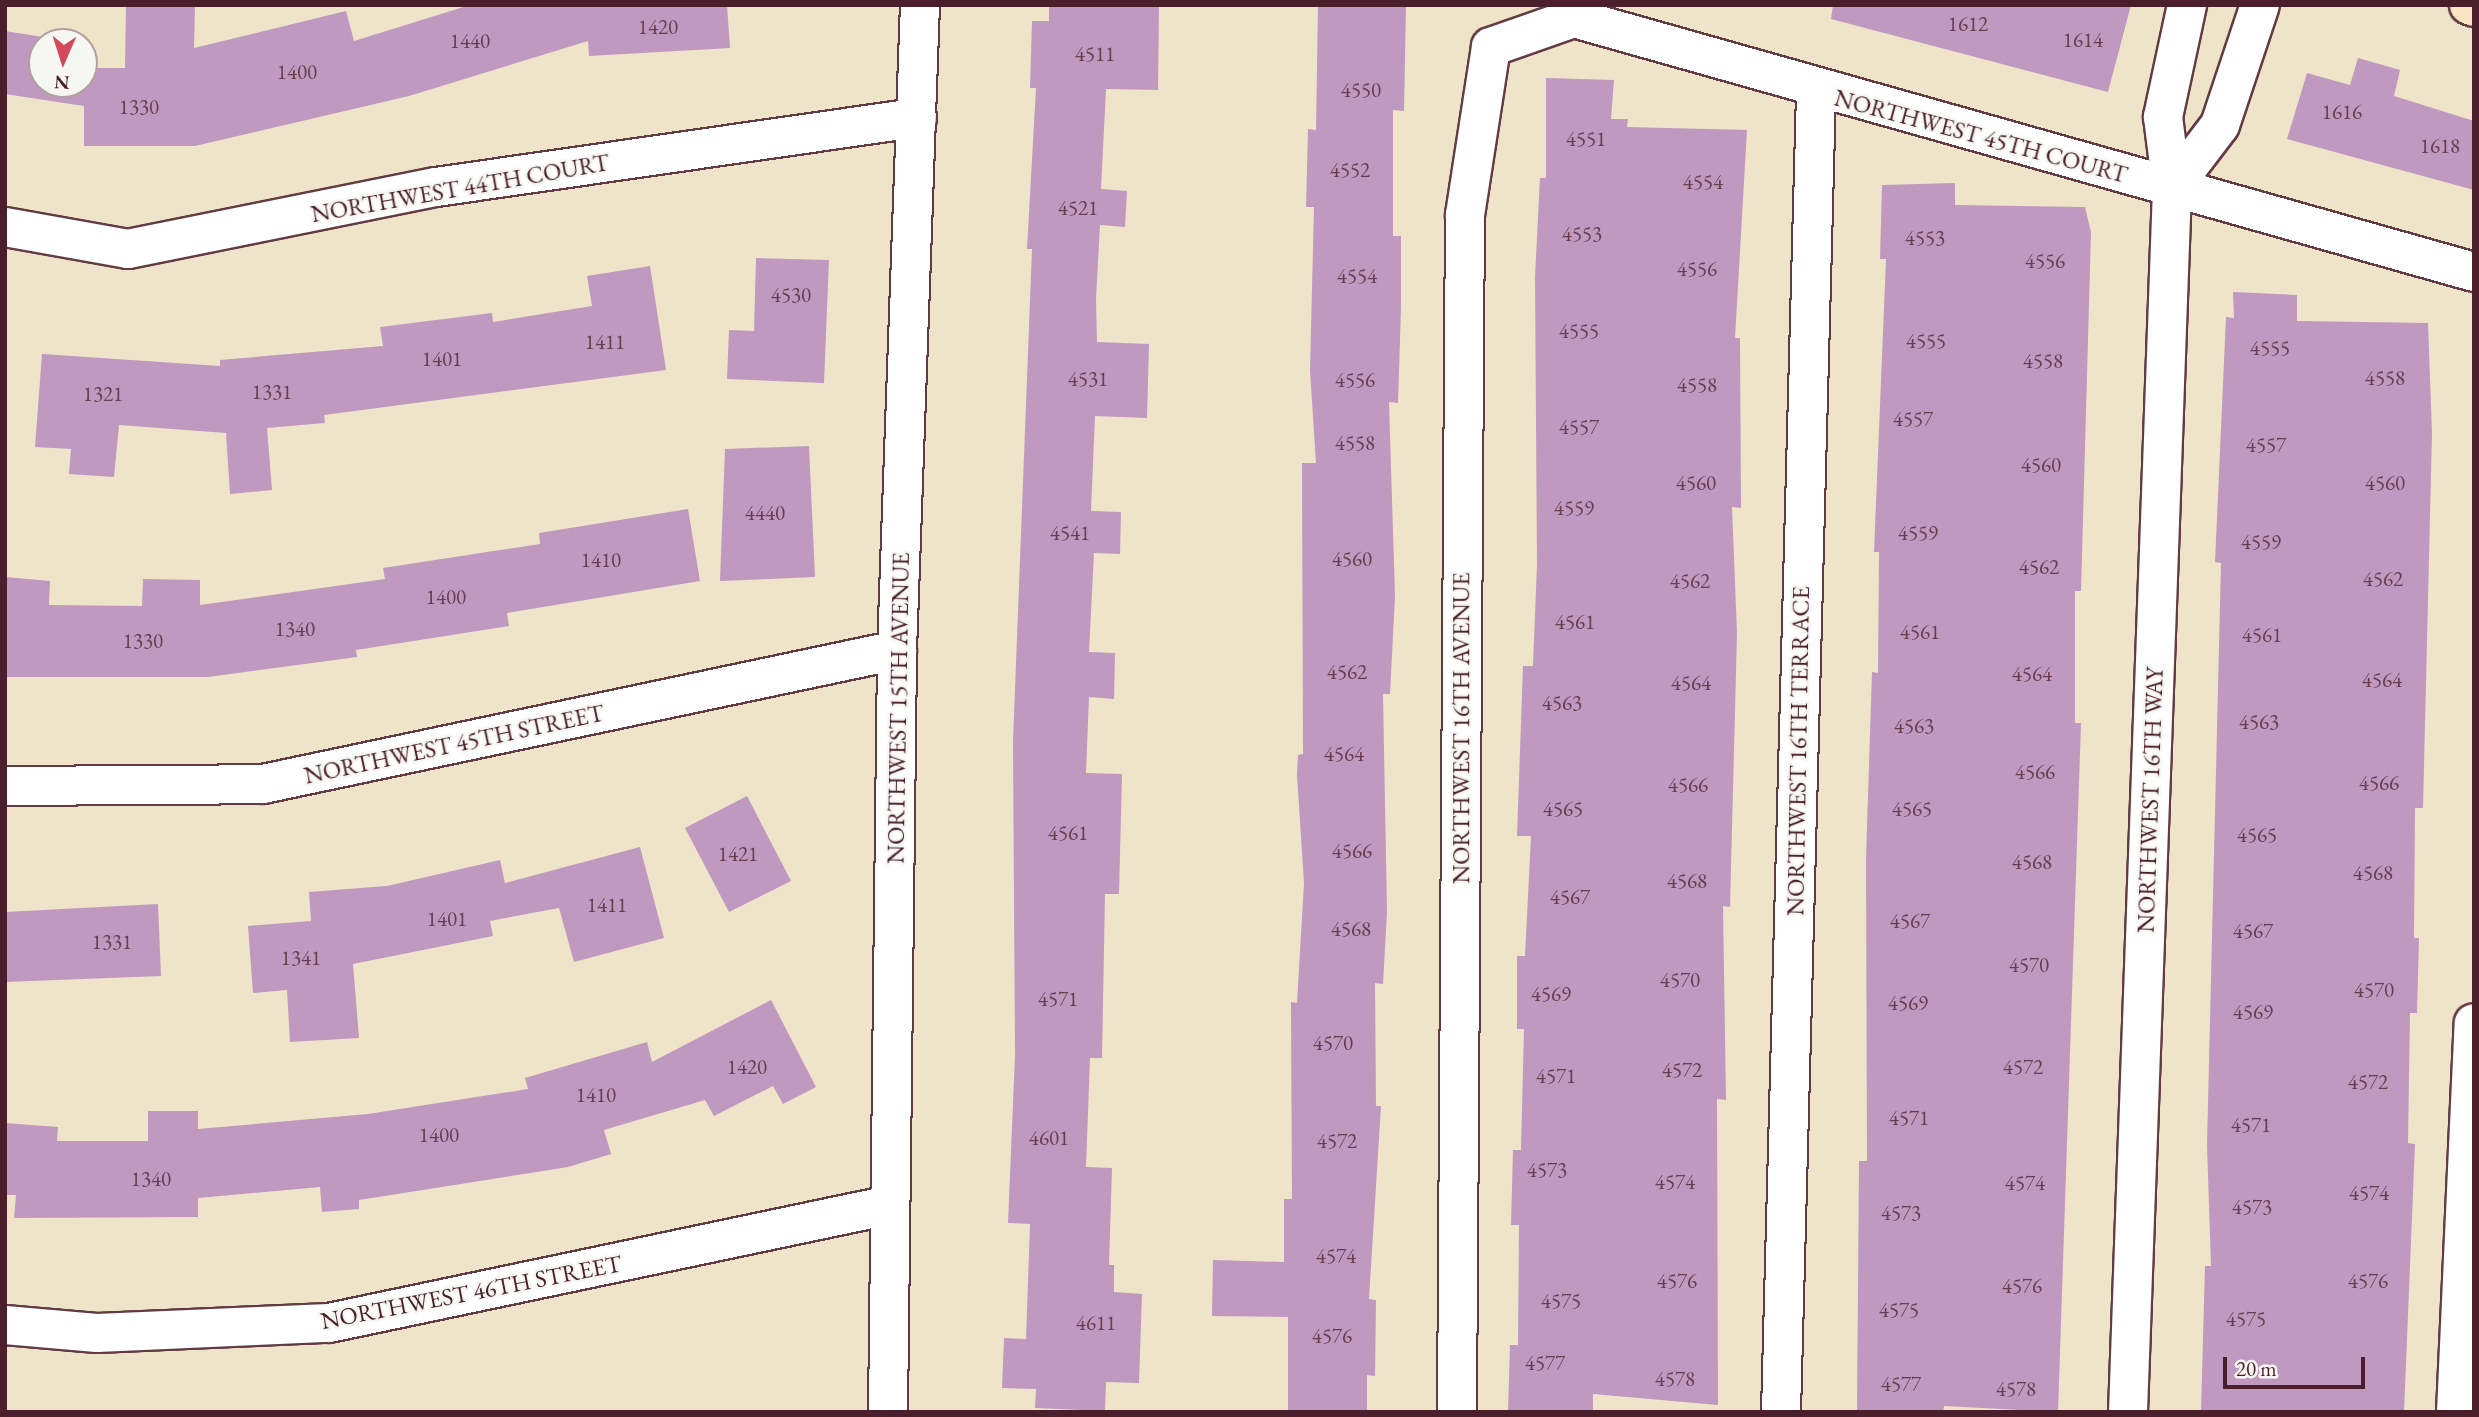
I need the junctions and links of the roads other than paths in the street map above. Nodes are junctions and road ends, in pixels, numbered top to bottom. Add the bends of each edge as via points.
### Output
1 (920, 5) edge
2 (2187, 5) edge
3 (2260, 5) edge
4 (1491, 47) joint
5 (1816, 91) junction
6 (917, 118) junction
7 (2172, 188) junction
8 (5, 228) edge
9 (2474, 272) edge
10 (897, 650) junction
11 (5, 786) edge
12 (2474, 1023) edge
13 (890, 1205) junction
14 (5, 1325) edge
15 (888, 1412) edge
16 (1457, 1412) edge
17 (1781, 1412) edge
18 (2128, 1412) edge
19 (2456, 1412) edge

1 - 6 street, NORTHWEST 15TH AVENUE
2 - 7 street, NORTHWEST 16TH WAY via 2163,117
3 - 7 street via 2220,125
4 - 5 street, NORTHWEST 45TH COURT via 1574,18
4 - 16 street, NORTHWEST 16TH AVENUE via 1465,215
5 - 7 street, NORTHWEST 45TH COURT
5 - 17 street, NORTHWEST 16TH TERRACE
6 - 8 street, NORTHWEST 44TH COURT via 436,187 128,249
6 - 10 street, NORTHWEST 15TH AVENUE
7 - 9 street, NORTHWEST 45TH COURT
7 - 18 street, NORTHWEST 16TH WAY
10 - 11 street, NORTHWEST 45TH STREET via 263,783
10 - 13 street, NORTHWEST 15TH AVENUE
12 - 19 street
13 - 14 street, NORTHWEST 46TH STREET via 329,1323 97,1333
13 - 15 street, NORTHWEST 15TH AVENUE

